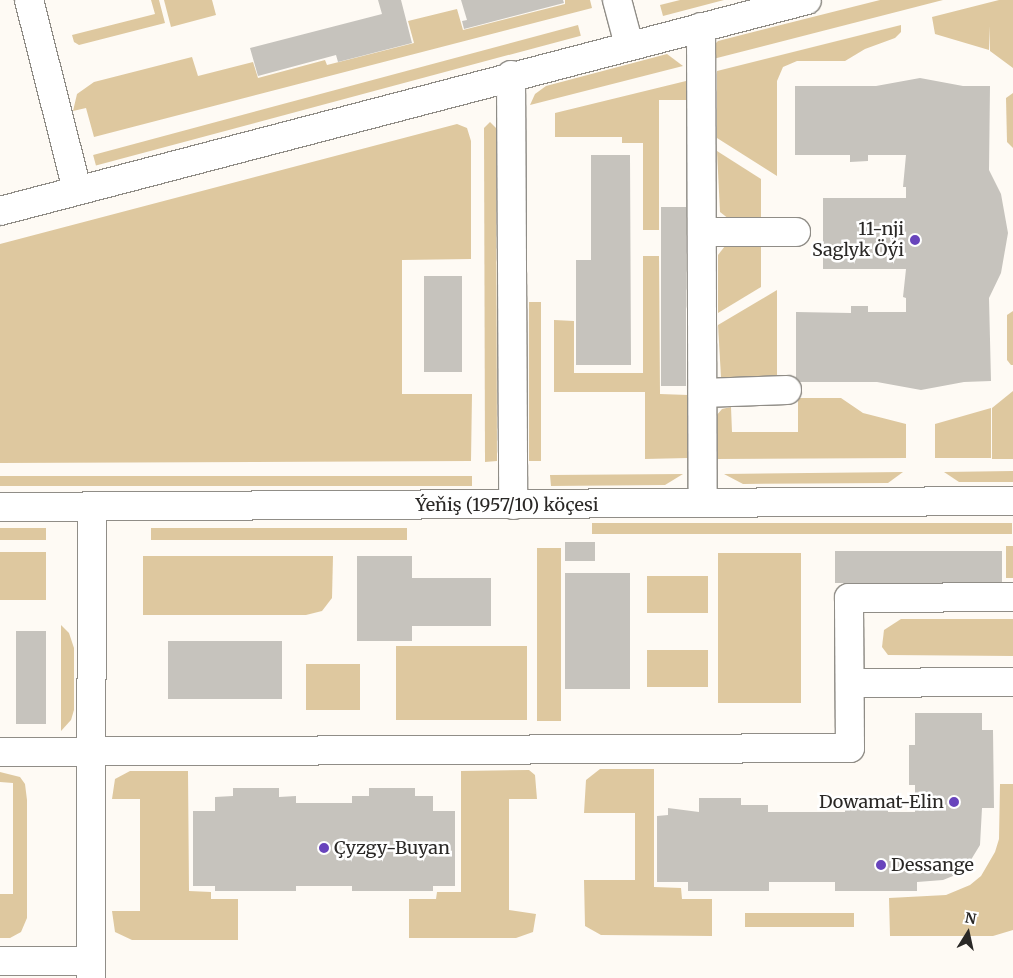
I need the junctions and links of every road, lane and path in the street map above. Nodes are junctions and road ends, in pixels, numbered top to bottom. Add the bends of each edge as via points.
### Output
1 (29, 0) edge
2 (617, 0) edge
3 (807, 0) edge
4 (701, 27) junction
5 (629, 45) junction
6 (511, 76) junction
7 (77, 190) junction
8 (0, 211) edge
9 (702, 232) junction
10 (796, 232) dead end
11 (787, 390) dead end
12 (702, 393) junction
13 (1013, 501) edge
14 (703, 503) junction
15 (513, 505) junction
16 (92, 506) junction
17 (0, 507) edge
18 (1013, 597) edge
19 (1013, 682) edge
20 (850, 683) junction
21 (0, 752) edge
22 (92, 752) junction
23 (0, 961) edge
24 (91, 969) edge

1 - 7 street
2 - 5 street
3 - 4 street
4 - 5 street
4 - 9 street
5 - 6 street
6 - 7 street
6 - 15 street
7 - 8 street
9 - 10 street
9 - 12 street
11 - 12 street
12 - 14 street
13 - 14 street, Ýeňiş (1957/10) köçesi
14 - 15 street, Ýeňiş (1957/10) köçesi
15 - 16 street, Ýeňiş (1957/10) köçesi
16 - 17 street, Ýeňiş (1957/10) köçesi
16 - 22 street
18 - 20 street via 849,598
19 - 20 street
20 - 22 street via 850,748
21 - 22 street
22 - 24 street
23 - 24 street

